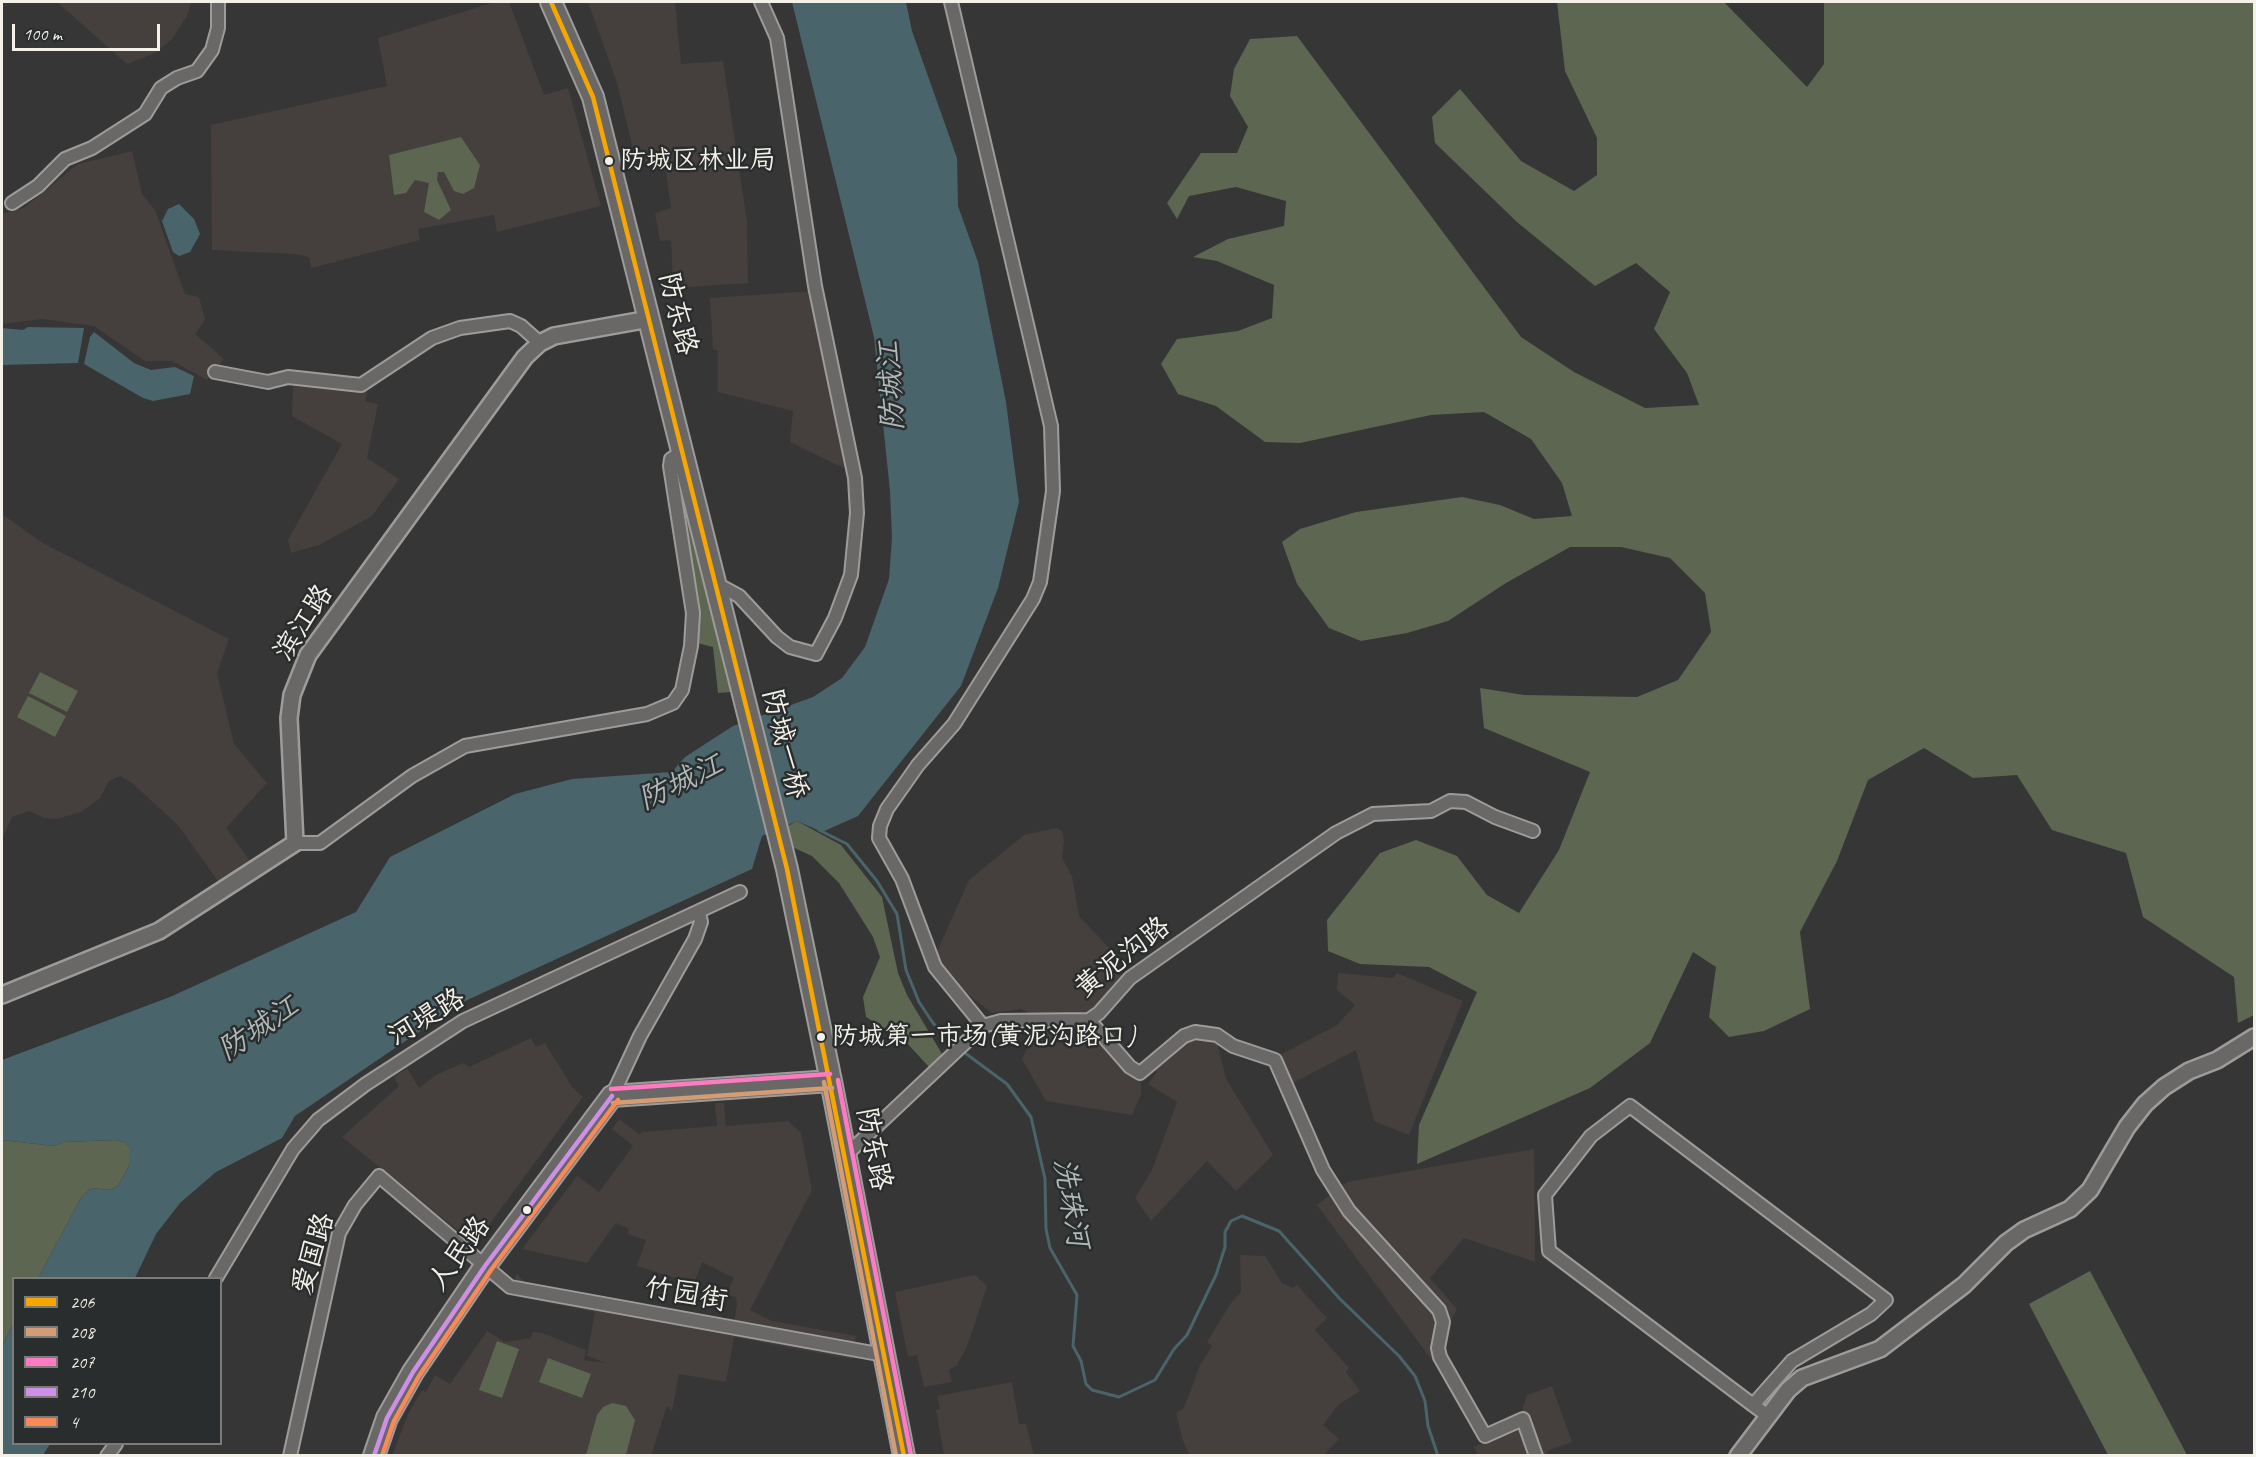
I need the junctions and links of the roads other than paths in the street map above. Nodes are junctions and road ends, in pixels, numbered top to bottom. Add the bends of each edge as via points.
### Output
1 (218, 2) edge
2 (551, 2) edge
3 (761, 2) edge
4 (951, 2) edge
5 (12, 203) dead end
6 (649, 319) junction
7 (540, 344) junction
8 (215, 372) dead end
9 (682, 452) junction
10 (715, 583) junction
11 (730, 647) joint
12 (1533, 831) dead end
13 (295, 843) junction
14 (783, 854) joint
15 (740, 892) dead end
16 (699, 913) junction
17 (2, 995) edge
18 (1089, 1020) junction
19 (983, 1026) junction
20 (2254, 1036) edge
21 (831, 1081) junction
22 (612, 1096) junction
23 (846, 1155) junction
24 (485, 1266) junction
25 (217, 1277) edge
26 (884, 1355) junction
27 (1754, 1405) junction
28 (1768, 1416) junction
29 (290, 1455) edge
30 (374, 1455) edge
31 (904, 1455) edge
32 (1536, 1455) edge
33 (1738, 1455) edge

1 - 5 street via 218,28 212,50 197,71 161,88 145,114 92,148 65,159 39,186
2 - 6 main road, 防东路 via 593,97
3 - 10 street via 777,38 816,286 855,478 857,513 850,575 835,618 816,654 790,647 739,596
4 - 19 street via 1051,426 1053,491 1040,582 1032,599 954,724 887,809 879,838 902,879 935,967
6 - 7 street, 滨江路 via 567,333
6 - 9 main road, 防东路
7 - 8 street via 510,321 460,328 432,338 361,385 288,377 268,381
7 - 13 street, 滨江路 via 505,382 298,673 289,718
9 - 10 main road, 防东路
9 - 13 street via 671,459 670,466 693,613 692,646 682,690 673,703 647,714 465,746 412,776 320,843
10 - 11 main road, 防东路
11 - 14 main road, 防城一桥
12 - 18 street, 黄泥沟路 via 1466,802 1450,801 1431,811 1373,814 1336,833 1130,978
13 - 17 street via 159,931
14 - 21 main road, 防东路
15 - 16 street, 河堤路
16 - 22 street, 人民路 via 701,922 695,939 640,1036
16 - 25 street, 河堤路 via 463,1021 346,1098 318,1120 293,1149
18 - 19 street, 黄泥沟路 via 1001,1020
18 - 32 street via 1130,1067 1140,1073 1184,1036 1195,1032 1217,1035 1233,1046 1275,1060 1323,1170 1349,1211 1438,1310 1443,1322 1440,1358 1485,1436 1523,1419
19 - 23 street
20 - 28 street via 2217,1060 2189,1071 2145,1104 2090,1190 2070,1209 2024,1230 2006,1243 1964,1285 1880,1349 1802,1378
21 - 22 main road
21 - 23 main road, 防东路
22 - 24 main road, 人民路
23 - 26 main road, 防东路
24 - 26 street, 竹园街 via 510,1287
24 - 29 street, 爱国路 via 379,1176 339,1233
24 - 30 main road, 人民路 via 413,1372 387,1418
26 - 31 main road, 防东路
27 - 27 street via 1791,1361 1870,1314 1886,1300 1630,1106 1591,1136 1545,1195 1549,1251
27 - 28 street
28 - 33 street

